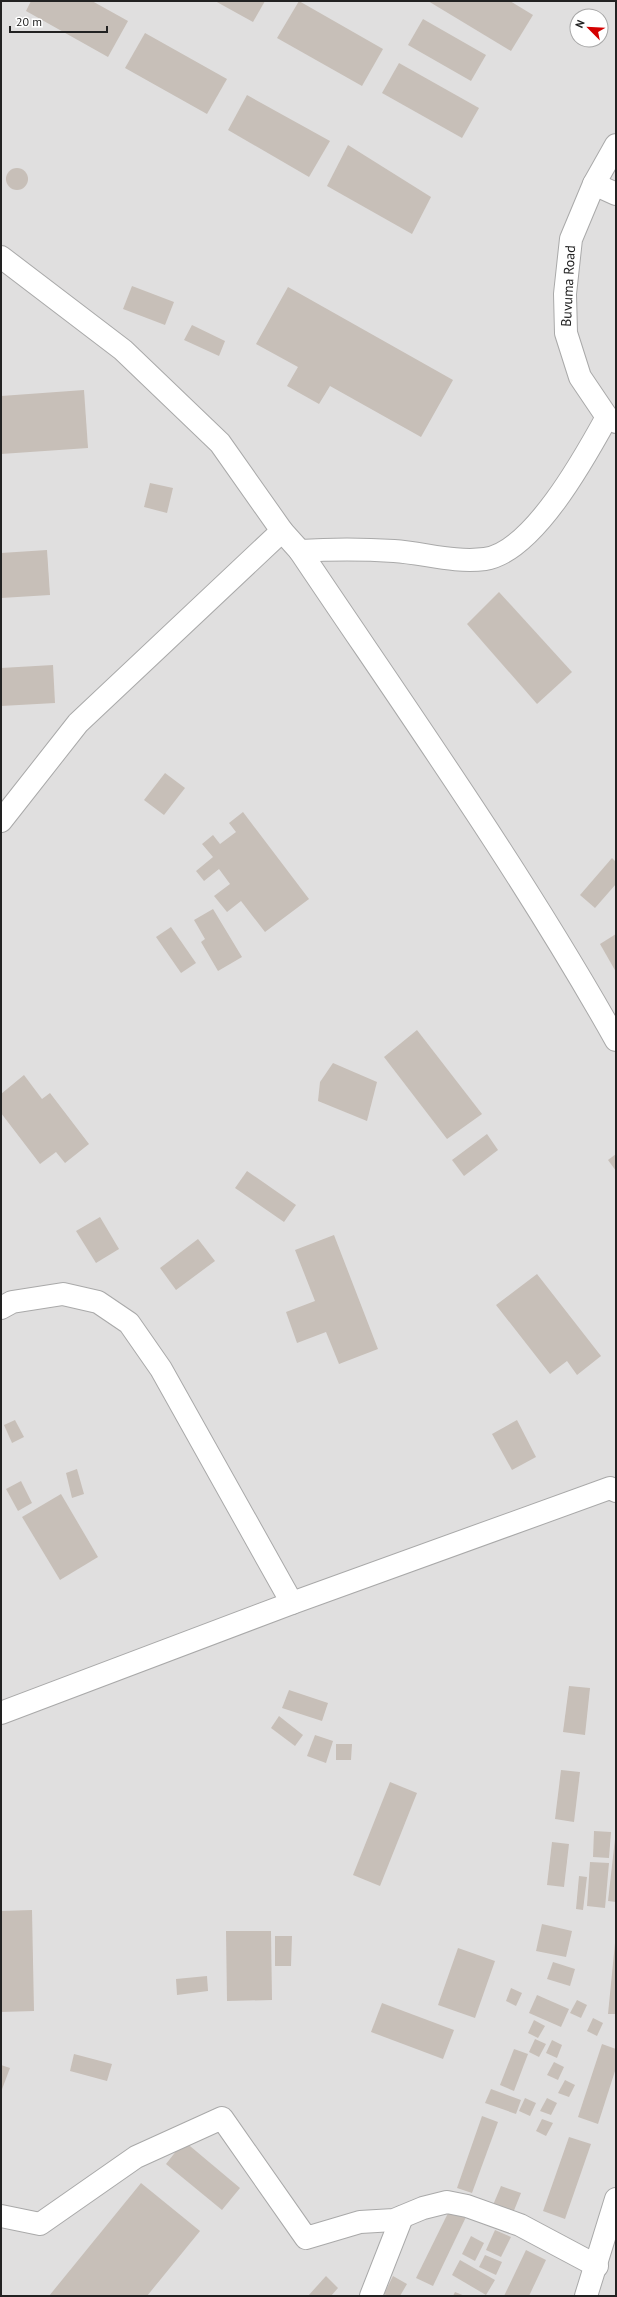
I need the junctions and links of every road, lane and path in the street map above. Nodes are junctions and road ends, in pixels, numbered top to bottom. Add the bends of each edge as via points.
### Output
1 (616, 145) edge
2 (594, 184) junction
3 (616, 194) edge
4 (1, 257) edge
5 (611, 420) edge
6 (282, 531) junction
7 (300, 551) junction
8 (1, 820) edge
9 (616, 1040) edge
10 (1, 1308) edge
11 (614, 1487) edge
12 (292, 1603) junction
13 (1, 1713) edge
14 (616, 2199) edge
15 (1, 2216) edge
16 (402, 2217) junction
17 (597, 2266) junction
18 (371, 2296) edge
19 (586, 2296) edge

1 - 2 street, Buvuma Road
2 - 3 street
2 - 5 street, Buvuma Road via 571,239 565,294 566,333 580,377
4 - 6 street via 123,350 220,443
5 - 7 street via 549,512 510,548 486,559 452,559 395,551
6 - 7 street
6 - 8 street via 78,723
7 - 9 street via 467,799 576,970
10 - 12 street via 12,1302 63,1294 98,1302 129,1322 161,1369
11 - 12 street
12 - 13 street
14 - 17 street
15 - 16 street via 40,2224 136,2157 222,2118 306,2238 360,2222 394,2220
16 - 17 street via 447,2202 467,2206 520,2225
16 - 18 street
17 - 19 street

